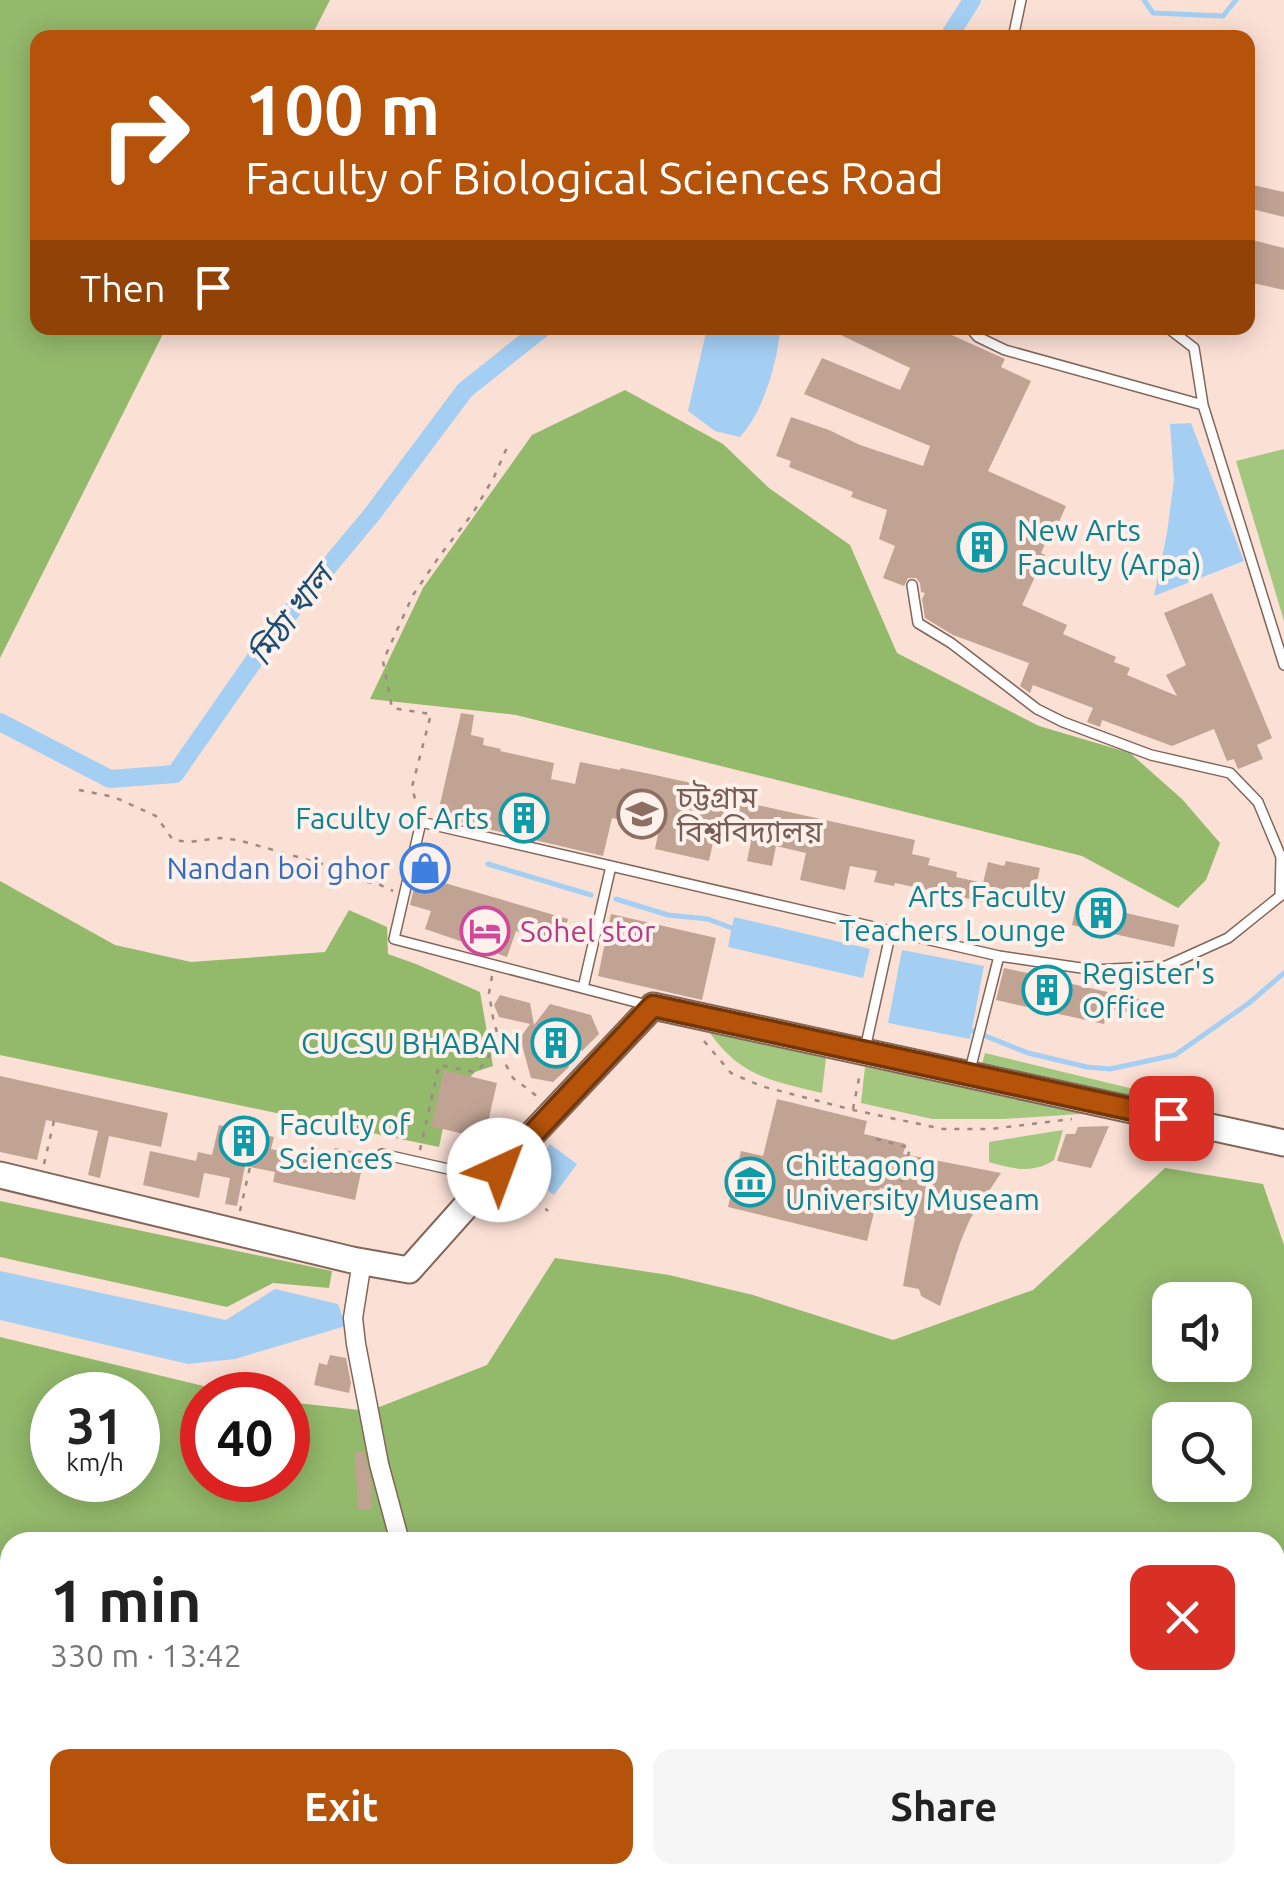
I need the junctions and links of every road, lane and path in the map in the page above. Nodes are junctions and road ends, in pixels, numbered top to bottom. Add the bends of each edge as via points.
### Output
1 (1020, 0) edge
2 (1014, 30) edge
3 (976, 335) edge
4 (1177, 335) edge
5 (1204, 405) junction
6 (510, 442) dead end
7 (912, 585) dead end
8 (1284, 664) edge
9 (79, 790) dead end
10 (421, 822) junction
11 (611, 866) junction
12 (1282, 895) edge
13 (404, 896) junction
14 (891, 930) junction
15 (999, 956) junction
16 (495, 965) junction
17 (583, 988) junction
18 (653, 1006) junction
19 (690, 1014) junction
20 (498, 1040) junction
21 (864, 1052) junction
22 (969, 1075) junction
23 (556, 1110) junction
24 (853, 1110) junction
25 (1079, 1118) dead end
26 (54, 1122) dead end
27 (876, 1139) dead end
28 (1284, 1143) edge
29 (382, 1154) dead end
30 (417, 1162) junction
31 (250, 1166) dead end
32 (495, 1174) junction
33 (0, 1175) edge
34 (39, 1184) junction
35 (877, 1199) dead end
36 (548, 1211) dead end
37 (235, 1232) junction
38 (362, 1262) junction
39 (397, 1532) edge

1 - 2 lane
3 - 5 lane via 1005,350
4 - 5 lane via 1194,348
5 - 8 lane
6 - 10 path via 474,513 413,595 383,661 392,708 430,714 412,786
7 - 12 lane via 918,623 1037,709 1151,754 1230,774 1258,802 1280,857
9 - 13 path via 156,816 173,840 238,840
10 - 11 lane
10 - 13 lane
11 - 14 lane
11 - 17 lane
12 - 15 lane via 1228,938 1166,966 1095,970
13 - 16 lane via 394,939
14 - 15 lane
14 - 21 lane
15 - 22 lane
16 - 17 lane
16 - 20 path via 489,992
17 - 18 lane
18 - 19 street
18 - 23 street
19 - 21 street
19 - 24 path via 731,1073
20 - 23 path via 514,1078
20 - 30 path via 474,1072 439,1066
21 - 22 street
21 - 24 path
22 - 28 street
23 - 32 street
24 - 25 path via 944,1129
26 - 34 path
27 - 35 path via 910,1148 896,1203
29 - 30 lane
30 - 32 lane
31 - 37 path
32 - 36 path
32 - 38 street via 409,1270
33 - 34 street
34 - 37 street
37 - 38 street
38 - 39 street via 356,1344

